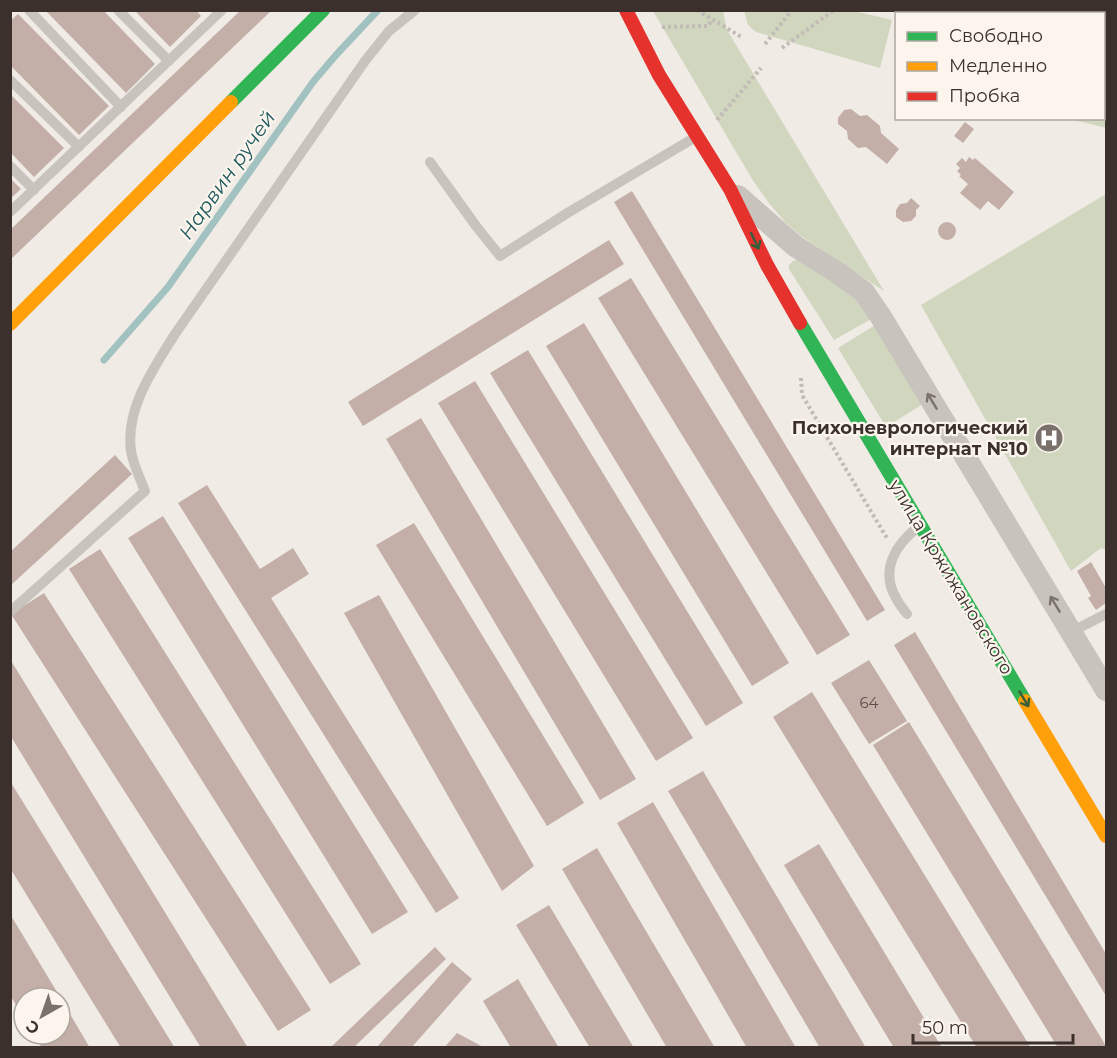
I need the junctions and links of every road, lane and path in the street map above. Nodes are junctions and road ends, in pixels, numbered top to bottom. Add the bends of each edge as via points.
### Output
1 (29, 10) edge
2 (118, 10) edge
3 (324, 10) edge
4 (415, 10) edge
5 (626, 10) edge
6 (697, 10) edge
7 (792, 10) edge
8 (834, 10) edge
9 (216, 12) edge
10 (712, 20) junction
11 (635, 27) junction
12 (743, 38) dead end
13 (765, 44) dead end
14 (782, 48) dead end
15 (169, 61) junction
16 (761, 68) dead end
17 (10, 80) edge
18 (121, 107) junction
19 (697, 136) junction
20 (79, 147) junction
21 (430, 162) dead end
22 (10, 166) edge
23 (730, 189) junction
24 (34, 190) junction
25 (10, 213) edge
26 (795, 246) junction
27 (767, 265) junction
28 (10, 324) edge
29 (802, 372) dead end
30 (920, 526) junction
31 (898, 547) junction
32 (10, 612) edge
33 (907, 614) dead end
34 (1107, 614) edge
35 (1071, 632) junction
36 (1107, 690) edge
37 (1107, 836) edge

1 - 18 lane
2 - 15 lane
3 - 28 street
4 - 32 lane via 389,31 365,61 175,333 147,380 130,429 131,451 145,491
5 - 11 street, улица Кржижановского
6 - 10 path
7 - 13 path
8 - 14 path
9 - 15 lane
10 - 11 path via 708,26
10 - 12 path
11 - 19 street, улица Кржижановского
15 - 18 lane
16 - 19 path via 717,120
17 - 20 lane
18 - 20 lane
19 - 21 lane via 500,256
19 - 23 street, улица Кржижановского
20 - 24 lane
22 - 24 lane
23 - 26 street, улица Кржижановского
23 -> 27 street, улица Кржижановского
24 - 25 lane
26 - 27 street
35 -> 26 street, улица Кржижановского via 882,317 864,292
27 - 30 street, улица Кржижановского
29 - 31 path via 802,395 885,535
30 - 31 lane
30 -> 37 street, улица Кржижановского
31 - 33 lane via 890,561 890,579
34 - 35 lane
35 - 36 street, улица Кржижановского

